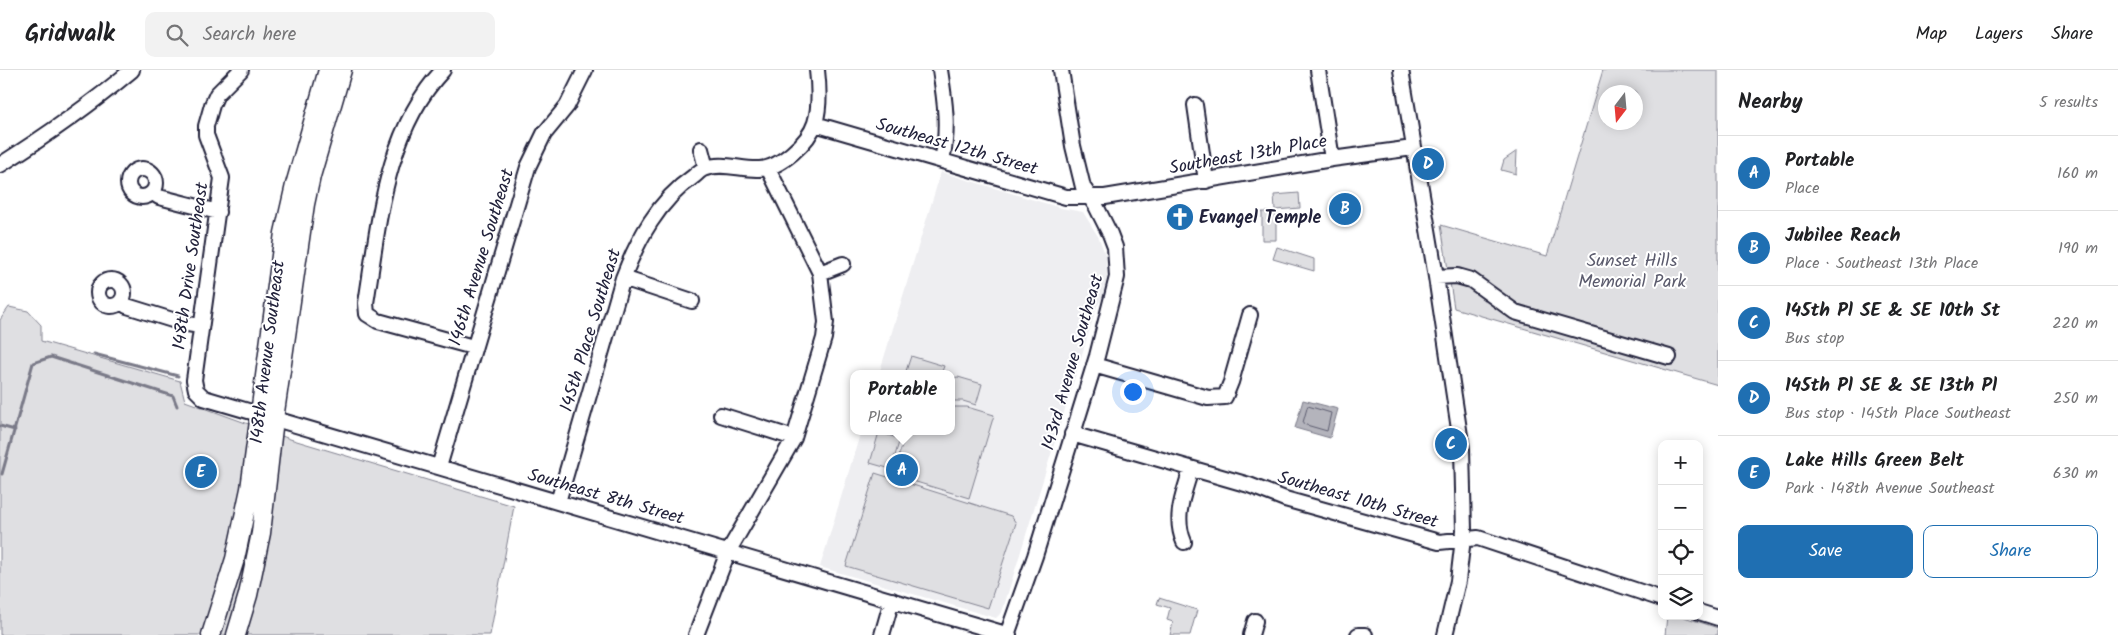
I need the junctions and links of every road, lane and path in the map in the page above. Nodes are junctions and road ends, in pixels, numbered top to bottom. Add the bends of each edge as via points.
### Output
1 (132, 70) edge
2 (241, 70) edge
3 (328, 70) edge
4 (342, 70) edge
5 (585, 70) edge
6 (817, 70) edge
7 (940, 70) edge
8 (1061, 70) edge
9 (1318, 70) edge
10 (1401, 70) edge
11 (436, 72) edge
12 (1195, 105) dead end
13 (815, 124) junction
14 (1412, 148) junction
15 (701, 149) dead end
16 (1332, 159) junction
17 (942, 160) junction
18 (0, 165) edge
19 (706, 168) junction
20 (768, 168) junction
21 (1206, 181) junction
22 (152, 193) dead end
23 (1090, 198) junction
24 (218, 212) junction
25 (844, 264) dead end
26 (820, 273) junction
27 (1436, 277) junction
28 (624, 278) junction
29 (121, 301) dead end
30 (692, 301) dead end
31 (1250, 315) dead end
32 (200, 326) junction
33 (473, 347) junction
34 (1668, 357) dead end
35 (1094, 365) junction
36 (196, 390) joint
37 (720, 415) dead end
38 (266, 417) junction
39 (1072, 434) junction
40 (794, 438) junction
41 (439, 467) junction
42 (1191, 469) junction
43 (558, 502) junction
44 (1463, 540) junction
45 (1184, 542) dead end
46 (728, 552) junction
47 (1658, 598) edge
48 (892, 600) junction
49 (1703, 613) edge
50 (1718, 618) edge
51 (1255, 621) dead end
52 (211, 635) edge
53 (236, 635) edge
54 (696, 635) edge
55 (882, 635) edge
56 (1008, 635) edge
57 (1251, 635) edge
58 (1358, 635) edge
59 (1365, 635) edge
60 (1445, 635) edge

1 - 18 street via 99,98
2 - 24 street, 148th Drive Southeast via 217,94 206,126 206,135 222,178
3 - 38 main road, 148th Avenue Southeast via 284,233
4 - 38 main road, 148th Avenue Southeast via 304,204
5 - 33 street, 146th Avenue Southeast via 567,106 534,151
6 - 13 street
7 - 17 street via 947,114
8 - 23 street, 143rd Avenue Southeast via 1073,146 1083,187
9 - 16 street
10 - 14 street
11 - 33 street via 419,100 396,153 382,209 364,316
12 - 21 street
13 - 17 street, Southeast 12th Street
13 - 20 street via 789,156
14 - 16 street, Southeast 13th Place
14 - 27 street
15 - 19 street
16 - 21 street, Southeast 13th Place
17 - 23 street, Southeast 12th Street via 1066,197
19 - 20 street
19 - 28 street, 145th Place Southeast via 666,200 635,249
20 - 26 street
21 - 23 street, Southeast 13th Place
22 - 24 street
23 - 35 street, 143rd Avenue Southeast via 1110,234 1117,266 1115,289
24 - 32 street, 148th Drive Southeast
25 - 26 street
26 - 40 street via 826,322 824,338
27 - 34 street via 1457,276 1471,280 1515,312
27 - 44 street via 1462,449
28 - 30 street
28 - 43 street, 145th Place Southeast
29 - 32 street via 127,306
31 - 35 street via 1228,400 1208,398
32 - 36 street, 148th Drive Southeast via 194,380
33 - 41 street, 146th Avenue Southeast
35 - 39 street, 143rd Avenue Southeast
36 - 38 street, Southeast 8th Street via 204,398
37 - 40 street
38 - 41 street, Southeast 8th Street
38 - 52 main road, 148th Avenue Southeast via 240,537
38 - 53 main road, 148th Avenue Southeast via 261,534
39 - 42 street, Southeast 10th Street
39 - 56 street, 143rd Avenue Southeast
40 - 46 street
41 - 43 street, Southeast 8th Street
42 - 44 street, Southeast 10th Street via 1438,542
42 - 45 street via 1178,518 1178,529
43 - 46 street, Southeast 8th Street
44 - 47 street, Southeast 10th Street via 1478,538
44 - 60 street via 1458,580
46 - 48 street, Southeast 8th Street
46 - 54 street
48 - 55 street
48 - 56 street, Southeast 8th Street
49 - 50 street
51 - 57 street
58 - 59 street

